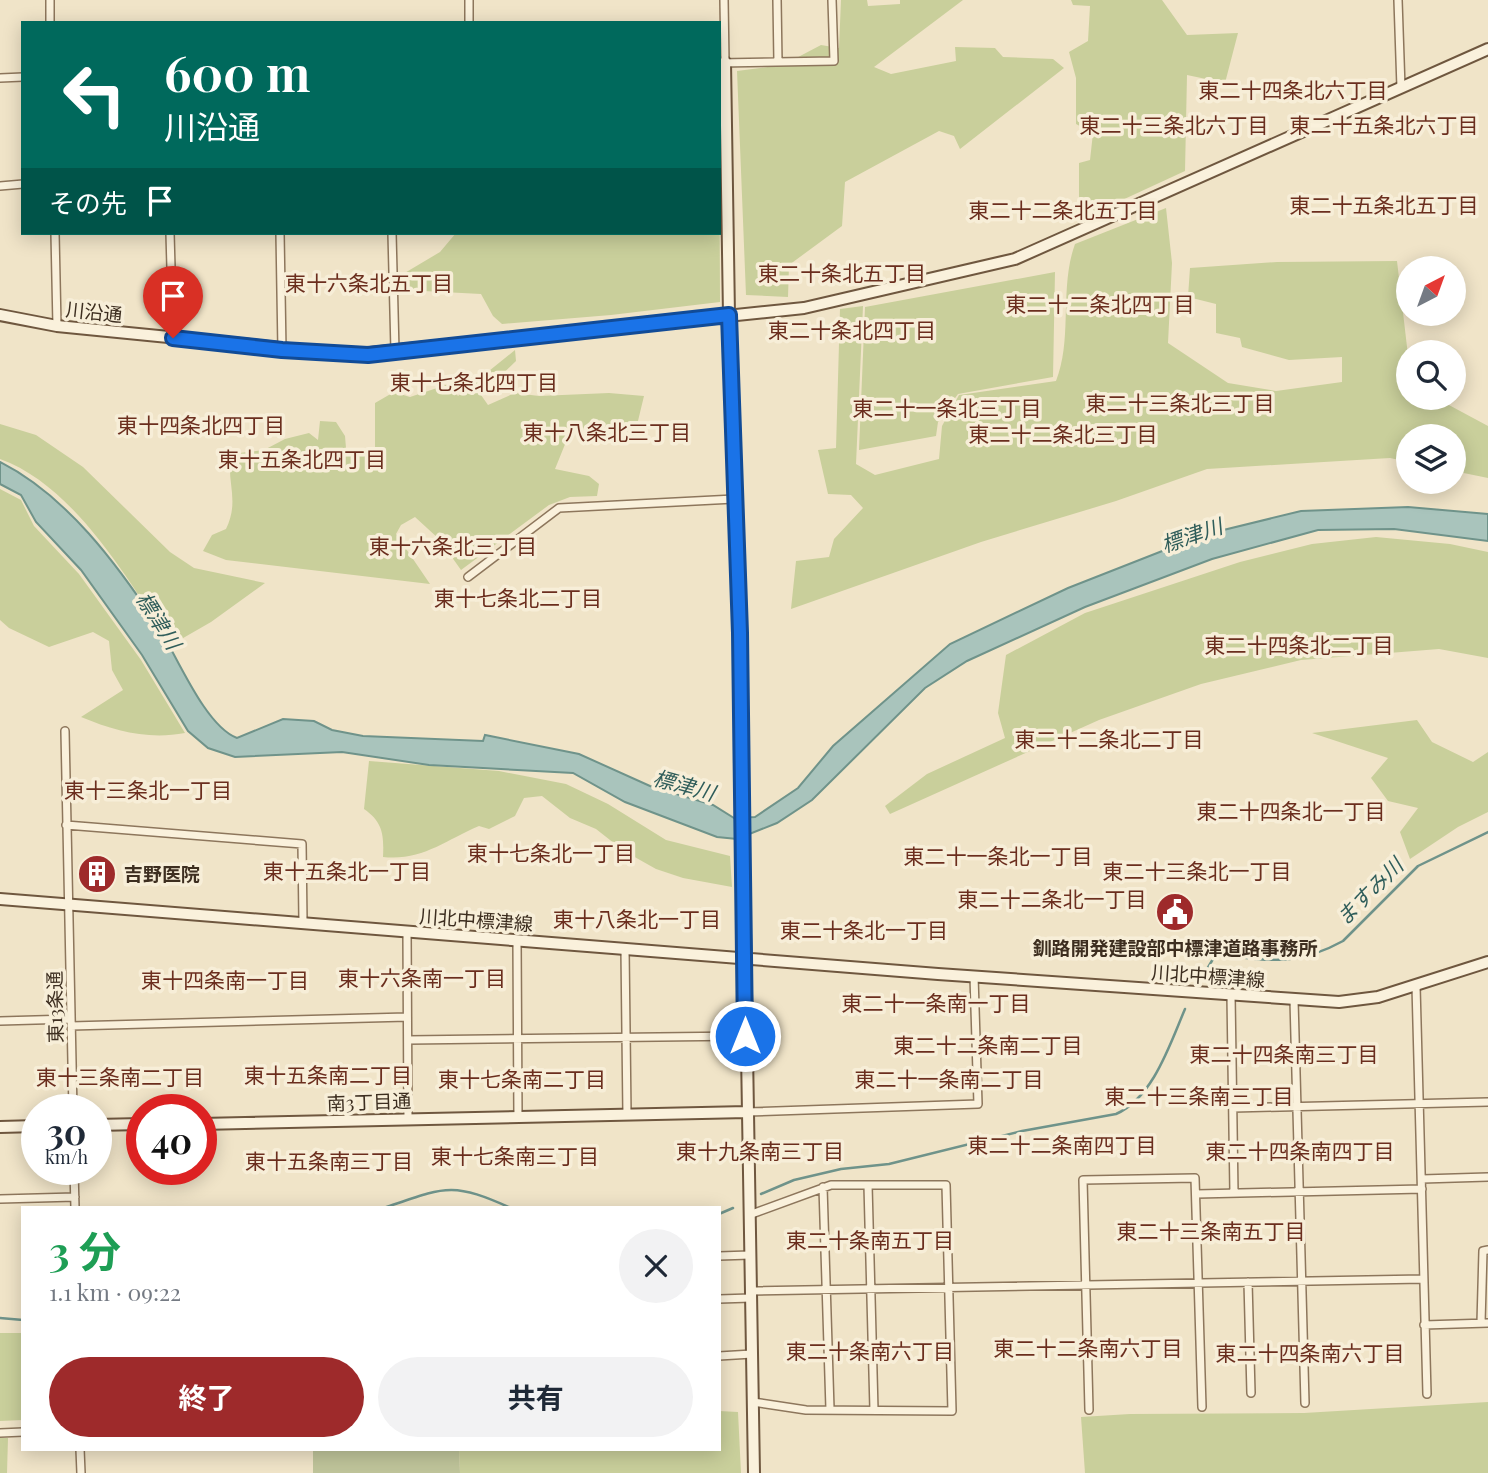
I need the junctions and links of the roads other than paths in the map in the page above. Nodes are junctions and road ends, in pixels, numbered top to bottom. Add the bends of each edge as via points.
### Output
1 (50, 0) edge
2 (469, 0) edge
3 (724, 0) edge
4 (777, 0) edge
5 (832, 0) edge
6 (1398, 0) edge
7 (50, 21) edge
8 (469, 21) edge
9 (1488, 49) edge
10 (722, 62) edge
11 (778, 62) junction
12 (21, 77) edge
13 (0, 78) edge
14 (1401, 88) junction
15 (21, 184) edge
16 (0, 186) edge
17 (55, 235) edge
18 (170, 235) edge
19 (280, 235) edge
20 (392, 235) edge
21 (0, 314) edge
22 (729, 315) junction
23 (57, 326) junction
24 (173, 338) junction
25 (282, 350) junction
26 (395, 351) junction
27 (734, 499) junction
28 (468, 577) dead end
29 (65, 731) dead end
30 (66, 825) junction
31 (0, 899) edge
32 (69, 904) junction
33 (303, 922) junction
34 (407, 932) junction
35 (517, 941) junction
36 (625, 948) junction
37 (744, 959) junction
38 (1488, 962) edge
39 (974, 976) junction
40 (1416, 986) junction
41 (1231, 995) junction
42 (1294, 1000) junction
43 (407, 1017) junction
44 (0, 1021) edge
45 (71, 1023) junction
46 (626, 1036) junction
47 (745, 1036) junction
48 (516, 1038) junction
49 (408, 1040) junction
50 (73, 1094) edge
51 (1488, 1102) edge
52 (1420, 1103) junction
53 (1298, 1107) junction
54 (1233, 1108) junction
55 (747, 1112) junction
56 (627, 1115) junction
57 (518, 1117) junction
58 (408, 1118) junction
59 (217, 1124) edge
60 (21, 1126) edge
61 (0, 1127) edge
62 (1488, 1177) edge
63 (1422, 1179) junction
64 (75, 1185) edge
65 (868, 1185) junction
66 (823, 1187) junction
67 (1422, 1189) junction
68 (1299, 1192) junction
69 (1234, 1193) junction
70 (1197, 1194) junction
71 (75, 1198) junction
72 (0, 1199) edge
73 (75, 1206) edge
74 (749, 1215) junction
75 (1488, 1250) edge
76 (750, 1255) junction
77 (721, 1256) edge
78 (1423, 1279) junction
79 (1300, 1281) junction
80 (1248, 1282) junction
81 (1199, 1283) junction
82 (1086, 1285) junction
83 (949, 1287) junction
84 (870, 1290) junction
85 (826, 1291) junction
86 (751, 1294) junction
87 (721, 1299) edge
88 (1485, 1323) edge
89 (1424, 1325) junction
90 (752, 1354) junction
91 (721, 1356) edge
92 (1251, 1393) dead end
93 (1427, 1394) dead end
94 (753, 1402) junction
95 (1306, 1403) dead end
96 (1202, 1407) dead end
97 (830, 1409) junction
98 (874, 1410) junction
99 (1089, 1410) dead end
100 (21, 1432) edge
101 (0, 1433) edge
102 (80, 1451) edge
103 (81, 1473) edge
104 (754, 1473) edge

1 - 7 street
2 - 8 street
3 - 10 street
4 - 11 street
5 - 11 street via 834,61
6 - 14 street
9 - 14 street, 川沿通
10 - 11 street
10 - 22 street
12 - 13 street
14 - 22 street, 川沿通 via 1014,259 804,308
15 - 16 street
17 - 23 street
18 - 24 street
19 - 25 street
20 - 26 street
21 - 23 street, 川沿通
22 - 26 street, 川沿通
22 - 27 street
23 - 24 street, 川沿通
24 - 25 street, 川沿通
25 - 26 street, 川沿通 via 351,355
27 - 28 street via 559,508
27 - 37 street
29 - 30 street, 東13条通
30 - 32 street, 東13条通
30 - 33 street via 302,845
31 - 32 street, 川北中標津線
32 - 33 street, 川北中標津線
32 - 45 street, 東13条通
33 - 34 street, 川北中標津線
34 - 35 street, 川北中標津線
34 - 43 street
35 - 36 street, 川北中標津線
35 - 48 street
36 - 37 street, 川北中標津線
36 - 46 street
37 - 39 street, 川北中標津線
37 - 47 street
38 - 40 street, 川北中標津線
39 - 41 street, 川北中標津線
39 - 55 street via 978,1104
40 - 42 street, 川北中標津線 via 1359,1001
40 - 52 street
41 - 42 street, 川北中標津線
41 - 54 street
42 - 53 street
43 - 45 street
43 - 49 street
44 - 45 street
45 - 50 street, 東13条通
46 - 47 street
46 - 48 street
46 - 56 street
47 - 55 street
48 - 49 street
48 - 57 street
49 - 58 street
51 - 52 street
52 - 53 street
52 - 63 street
53 - 54 street
53 - 68 street
54 - 69 street
55 - 56 street, 南3丁目通
55 - 74 street
56 - 57 street, 南3丁目通
57 - 58 street, 南3丁目通
58 - 59 street, 南3丁目通
60 - 61 street
62 - 63 street
63 - 67 street
64 - 71 street
65 - 66 street
65 - 83 street via 946,1185
65 - 84 street
66 - 74 street
66 - 85 street
67 - 68 street
67 - 78 street
68 - 69 street
68 - 79 street
69 - 70 street
70 - 81 street
70 - 82 street via 1195,1178 1083,1180
71 - 72 street
71 - 73 street
74 - 76 street
75 - 88 street via 1483,1251
76 - 77 street
76 - 86 street
78 - 79 street
78 - 89 street
79 - 80 street
79 - 95 street
80 - 81 street
80 - 92 street
81 - 82 street
81 - 96 street
82 - 83 street
82 - 99 street
83 - 84 street
83 - 98 street via 952,1411
84 - 85 street
84 - 98 street
85 - 86 street
85 - 97 street
86 - 87 street
86 - 90 street
88 - 89 street
89 - 93 street
90 - 91 street
90 - 94 street
94 - 97 street
94 - 104 street
97 - 98 street
100 - 101 street
102 - 103 street

